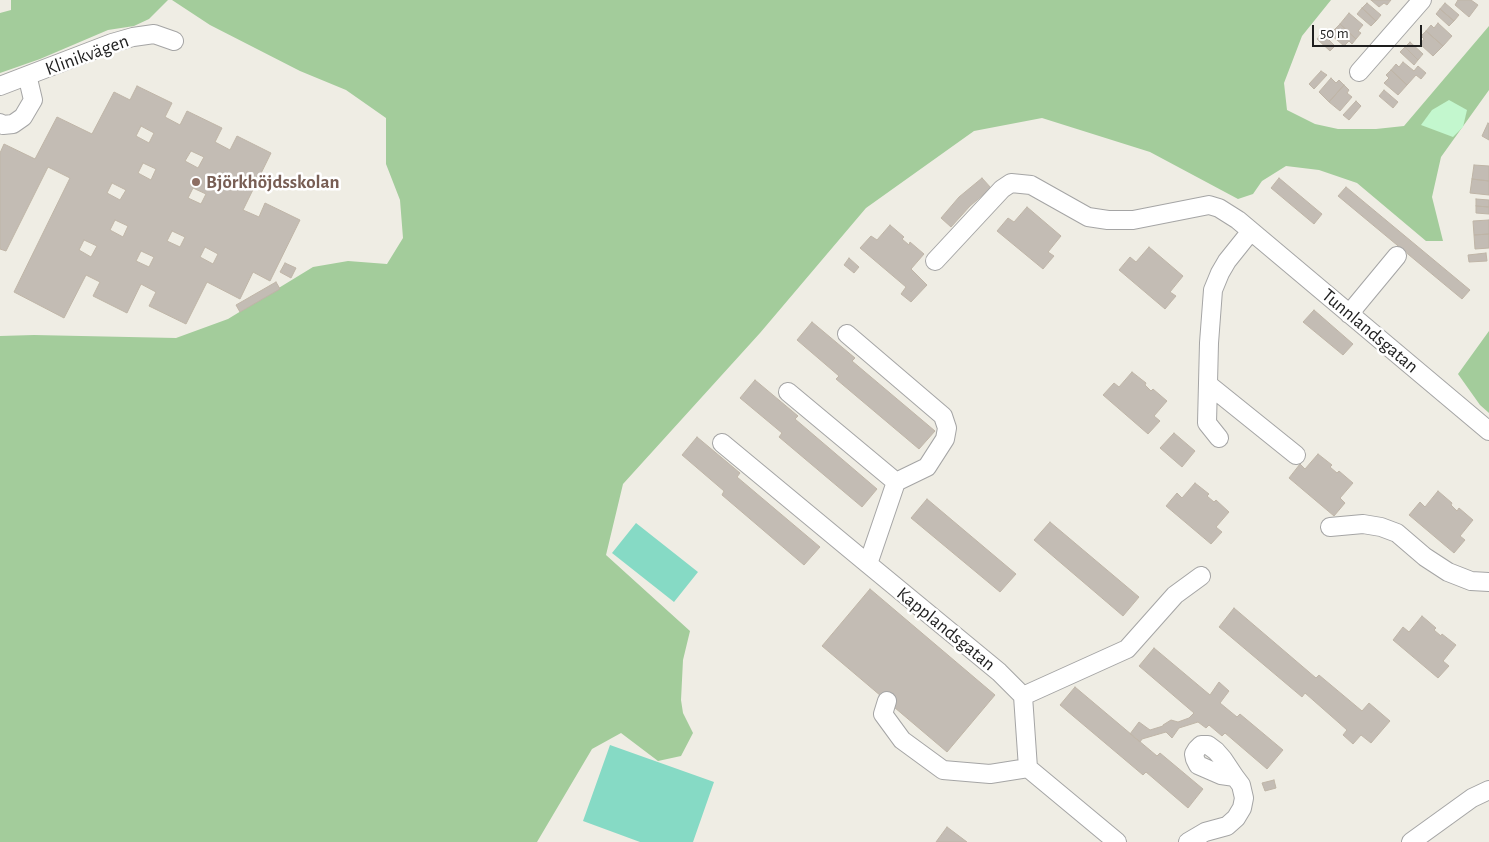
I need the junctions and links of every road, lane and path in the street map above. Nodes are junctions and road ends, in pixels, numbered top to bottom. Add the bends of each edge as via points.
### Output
1 (1422, 0) edge
2 (174, 41) dead end
3 (1359, 72) dead end
4 (26, 78) junction
5 (0, 86) edge
6 (0, 123) edge
7 (1251, 231) junction
8 (1397, 256) dead end
9 (935, 262) dead end
10 (1349, 314) junction
11 (847, 334) dead end
12 (1209, 385) junction
13 (788, 392) dead end
14 (1489, 431) edge
15 (1219, 438) dead end
16 (722, 443) dead end
17 (1296, 455) dead end
18 (896, 482) junction
19 (1330, 526) dead end
20 (868, 564) junction
21 (1200, 576) dead end
22 (1489, 582) edge
23 (1023, 696) junction
24 (887, 701) dead end
25 (1028, 768) junction
26 (1235, 777) dead end
27 (1489, 790) edge
28 (1117, 842) edge
29 (1188, 842) edge
30 (1411, 842) edge

1 - 3 street
2 - 4 street, Klinikvägen via 144,34 112,43
4 - 5 street, Klinikvägen
4 - 6 street via 32,100 23,117 13,124
7 - 9 street, Tunnlandsgatan via 1225,211 1208,204 1133,220 1088,217 1031,185 1011,183
7 - 10 street, Tunnlandsgatan
7 - 12 street via 1227,261 1213,290
8 - 10 street
10 - 14 street, Tunnlandsgatan
11 - 18 street via 943,416 947,428 945,439 927,467
12 - 15 street via 1207,423
12 - 17 street
13 - 18 street
16 - 20 street, Kapplandsgatan
18 - 20 street
19 - 22 street via 1363,524 1381,527 1398,533 1448,572
20 - 23 street, Kapplandsgatan via 999,672
21 - 23 street via 1175,595 1127,649
23 - 25 street
24 - 25 street via 883,714 902,740 943,770 990,774
25 - 28 street
26 - 29 street via 1244,798 1236,818 1227,826 1205,832
27 - 30 street via 1472,798

